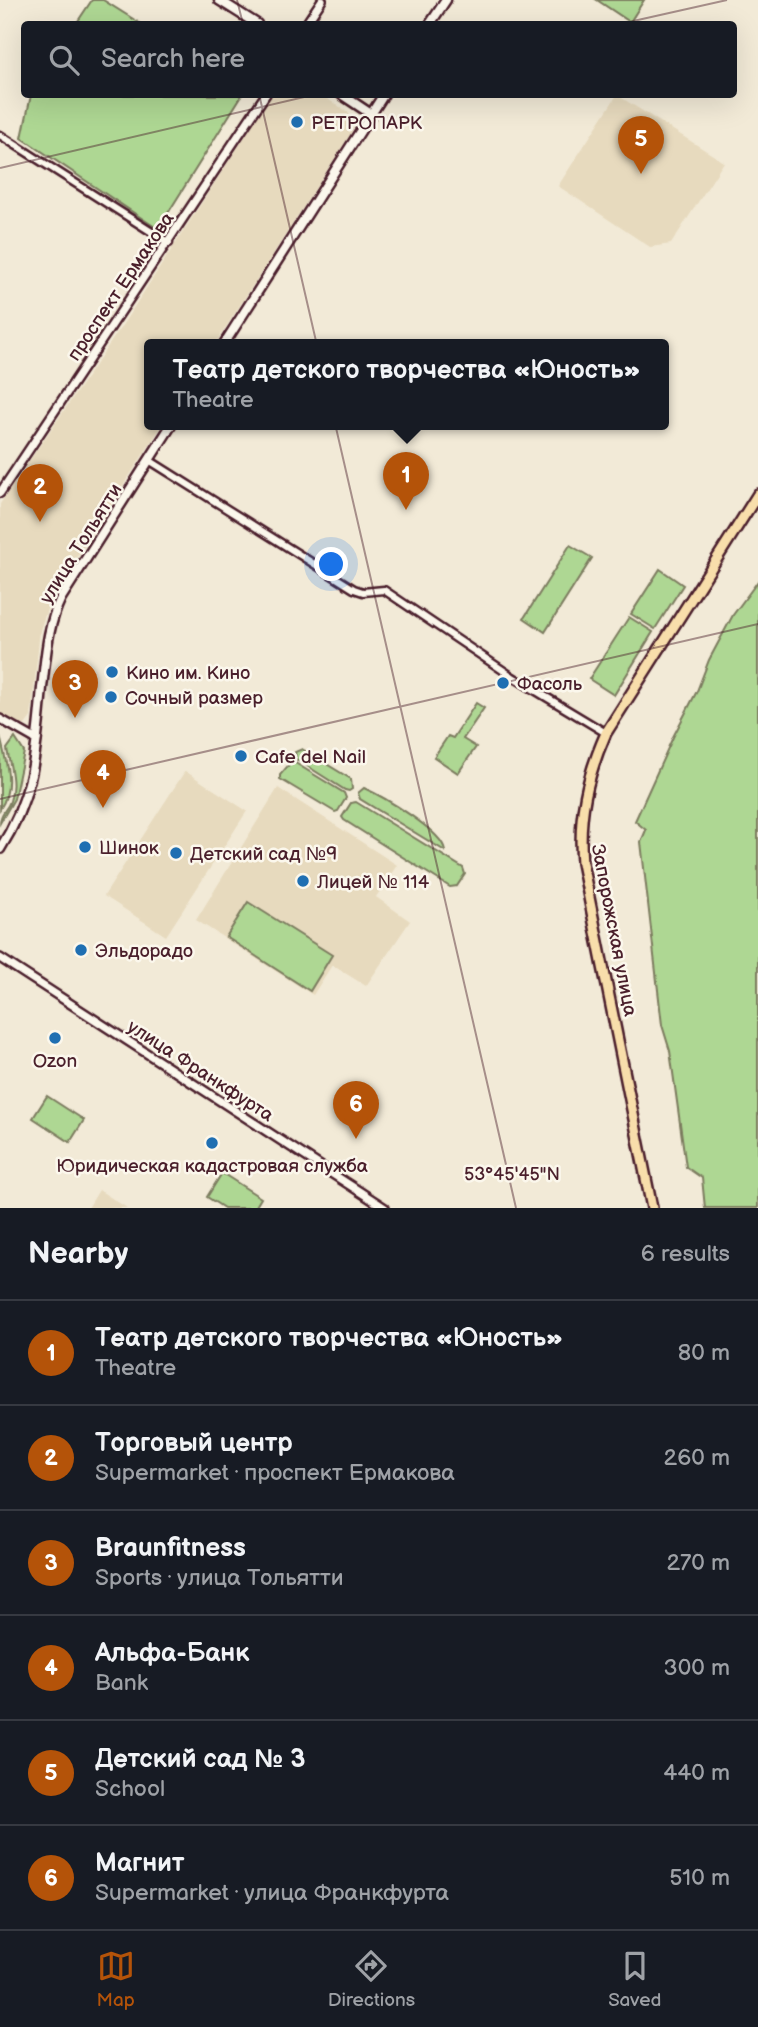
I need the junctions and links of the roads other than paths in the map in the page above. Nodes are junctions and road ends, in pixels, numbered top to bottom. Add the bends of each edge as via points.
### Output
1 (219, 0) edge
2 (322, 0) edge
3 (446, 0) edge
4 (252, 21) edge
5 (308, 21) edge
6 (432, 21) edge
7 (263, 98) edge
8 (347, 98) edge
9 (381, 98) edge
10 (371, 114) junction
11 (0, 135) edge
12 (169, 243) junction
13 (227, 339) edge
14 (168, 430) edge
15 (149, 460) junction
16 (0, 493) edge
17 (758, 494) edge
18 (0, 719) edge
19 (606, 733) junction
20 (37, 740) junction
21 (0, 849) edge
22 (0, 958) edge
23 (385, 1208) edge
24 (652, 1208) edge

1 - 4 main road
2 - 5 street
3 - 6 main road
7 - 12 street, проспект Ермакова
8 - 10 main road
9 - 10 main road
10 - 13 main road
11 - 12 street
12 - 16 street, проспект Ермакова
14 - 15 main road, улица Тольятти
15 - 19 street via 354,589 384,590
15 - 20 main road, улица Тольятти via 53,615
17 - 19 main road, Запорожская улица
18 - 20 street
19 - 24 main road, Запорожская улица via 583,803 582,863
20 - 21 main road, улица Тольятти via 25,800
22 - 23 street, улица Франкфурта

